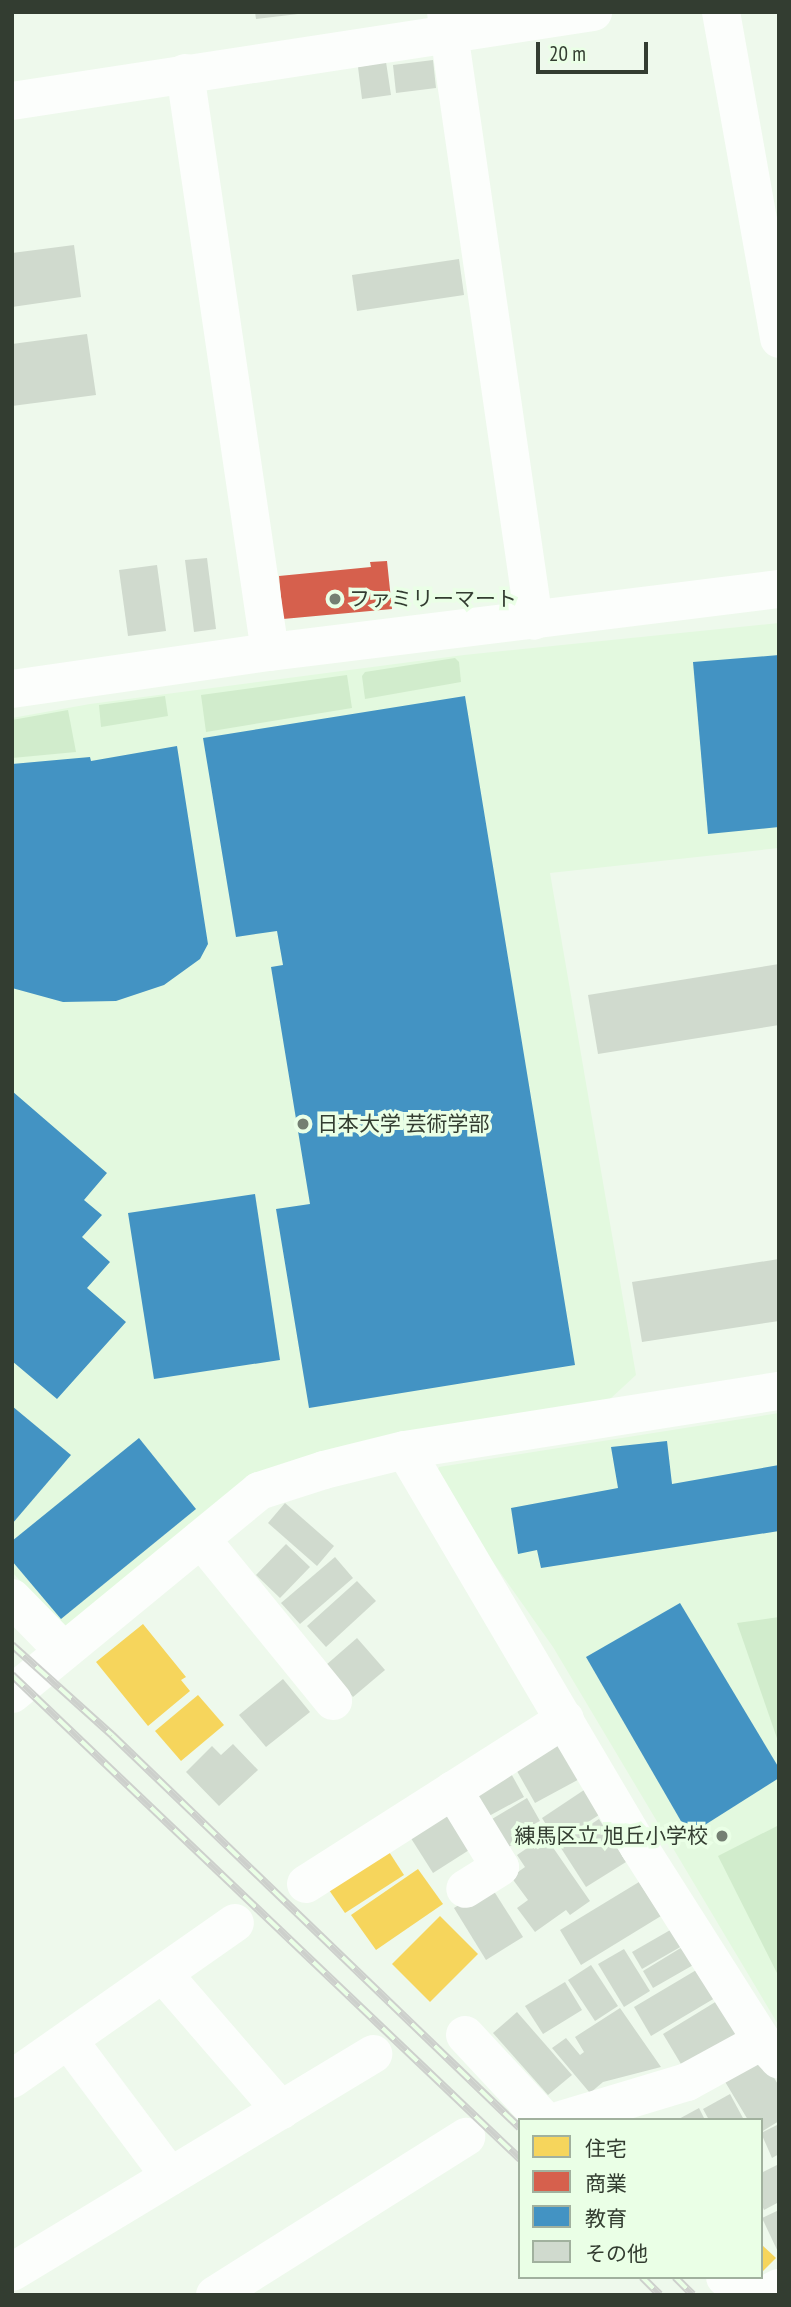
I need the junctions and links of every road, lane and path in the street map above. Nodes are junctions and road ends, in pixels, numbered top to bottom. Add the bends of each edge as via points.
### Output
1 (593, 12) edge
2 (721, 12) edge
3 (448, 24) edge
4 (185, 73) junction
5 (12, 101) edge
6 (779, 339) edge
7 (779, 590) edge
8 (534, 621) junction
9 (270, 652) junction
10 (13, 685) edge
11 (779, 1391) edge
12 (405, 1450) junction
13 (201, 1539) junction
14 (12, 1598) edge
15 (63, 1650) junction
16 (12, 1694) edge
17 (333, 1701) dead end
18 (565, 1719) junction
19 (453, 1790) junction
20 (306, 1884) dead end
21 (465, 1889) dead end
22 (235, 1923) dead end
23 (164, 1975) junction
24 (465, 2035) dead end
25 (69, 2041) junction
26 (774, 2052) edge
27 (373, 2054) dead end
28 (12, 2079) edge
29 (281, 2109) junction
30 (542, 2118) edge
31 (568, 2118) edge
32 (466, 2137) dead end
33 (170, 2176) junction
34 (12, 2273) edge
35 (727, 2279) edge
36 (779, 2288) edge
37 (215, 2295) edge
38 (744, 2295) edge
39 (765, 2295) edge

1 - 3 street
2 - 6 street
3 - 4 street
3 - 8 street
4 - 5 street
4 - 9 street
7 - 8 street
8 - 9 street
9 - 10 street
11 - 12 street
12 - 13 street via 259,1492
12 - 18 street
13 - 15 street
13 - 17 street
14 - 15 street
15 - 16 street
18 - 19 street
18 - 26 street via 639,1847
19 - 20 street
19 - 21 street via 500,1867
22 - 23 street
23 - 25 street
23 - 29 street
24 - 30 street
25 - 28 street
25 - 33 street
26 - 31 street
27 - 29 street
29 - 33 street
32 - 37 street
33 - 34 street
35 - 38 street
36 - 39 street

